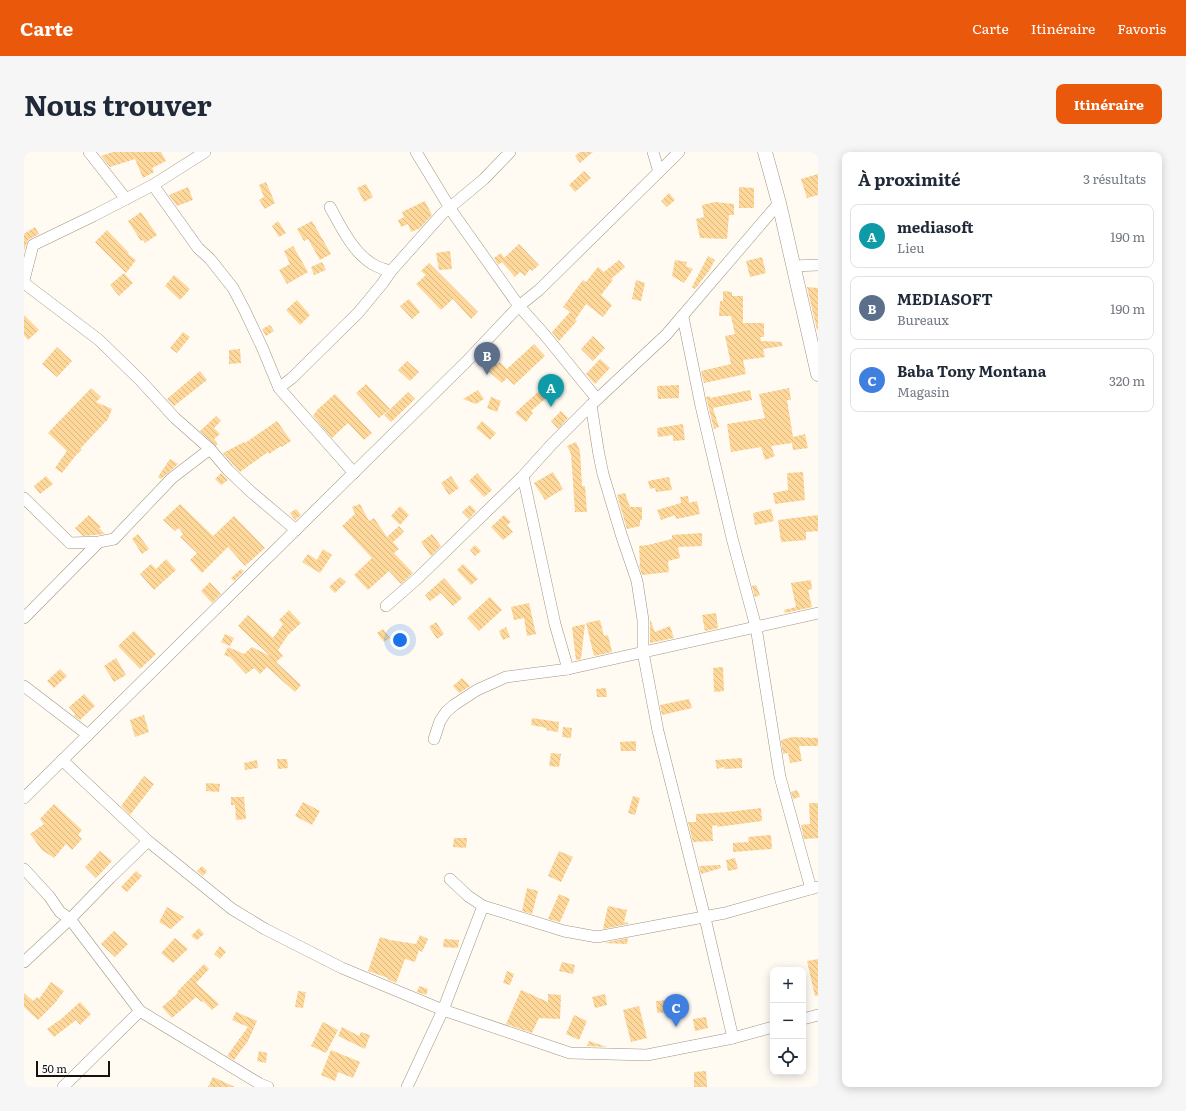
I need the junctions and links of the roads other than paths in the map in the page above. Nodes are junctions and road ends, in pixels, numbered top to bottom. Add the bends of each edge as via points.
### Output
1 (89, 152) edge
2 (205, 152) edge
3 (416, 152) edge
4 (510, 152) edge
5 (653, 152) edge
6 (678, 152) edge
7 (765, 152) edge
8 (658, 172) junction
9 (153, 185) junction
10 (126, 199) junction
11 (779, 203) junction
12 (330, 207) dead end
13 (450, 207) junction
14 (818, 265) edge
15 (793, 266) junction
16 (390, 271) junction
17 (24, 281) edge
18 (519, 306) junction
19 (683, 317) junction
20 (818, 374) edge
21 (279, 388) junction
22 (594, 402) junction
23 (210, 449) junction
24 (354, 473) junction
25 (523, 476) junction
26 (24, 498) edge
27 (296, 530) junction
28 (99, 542) junction
29 (386, 606) dead end
30 (818, 613) edge
31 (24, 618) edge
32 (756, 627) junction
33 (643, 652) junction
34 (568, 669) junction
35 (24, 686) edge
36 (88, 735) junction
37 (434, 739) dead end
38 (62, 760) junction
39 (24, 798) edge
40 (148, 841) junction
41 (24, 869) edge
42 (450, 879) dead end
43 (814, 888) edge
44 (483, 906) junction
45 (705, 918) junction
46 (70, 919) junction
47 (24, 962) edge
48 (443, 1010) junction
49 (140, 1011) junction
50 (818, 1015) edge
51 (806, 1018) edge
52 (770, 1028) edge
53 (733, 1038) junction
54 (63, 1087) edge
55 (268, 1087) edge
56 (407, 1087) edge

1 - 10 street
2 - 9 street
3 - 13 street
4 - 13 street via 488,175
5 - 8 street
6 - 8 street
7 - 11 street
8 - 18 street via 539,290
9 - 10 street
9 - 21 street via 198,248 233,288
10 - 17 street via 34,245
11 - 15 street
11 - 19 street
12 - 16 street via 344,233 366,260
13 - 16 street
13 - 18 street
14 - 15 street
15 - 20 street
16 - 21 street via 358,313
17 - 23 street via 99,340 175,418
18 - 22 street via 544,334
18 - 24 street
19 - 22 street
19 - 32 street via 702,413
21 - 24 street
22 - 25 street
22 - 33 street via 603,474 637,580 643,620
23 - 27 street via 250,491
23 - 28 street via 172,478 114,539
24 - 27 street
25 - 29 street
25 - 34 street
26 - 28 street via 70,543
27 - 36 street
28 - 31 street
30 - 32 street
32 - 33 street
32 - 43 street via 776,760 784,796
33 - 34 street
33 - 45 street via 658,731
34 - 37 street via 506,677 477,690 446,712
35 - 36 street
36 - 38 street
38 - 39 street
38 - 40 street
40 - 46 street
40 - 48 street via 232,908 265,929 342,968
41 - 46 street via 60,912
42 - 44 street
43 - 45 street
44 - 45 street via 564,931 597,937
44 - 48 street
45 - 53 street
46 - 47 street
46 - 49 street
48 - 53 street via 570,1053 647,1055
48 - 56 street
49 - 54 street
49 - 55 street
50 - 51 street
52 - 53 street

